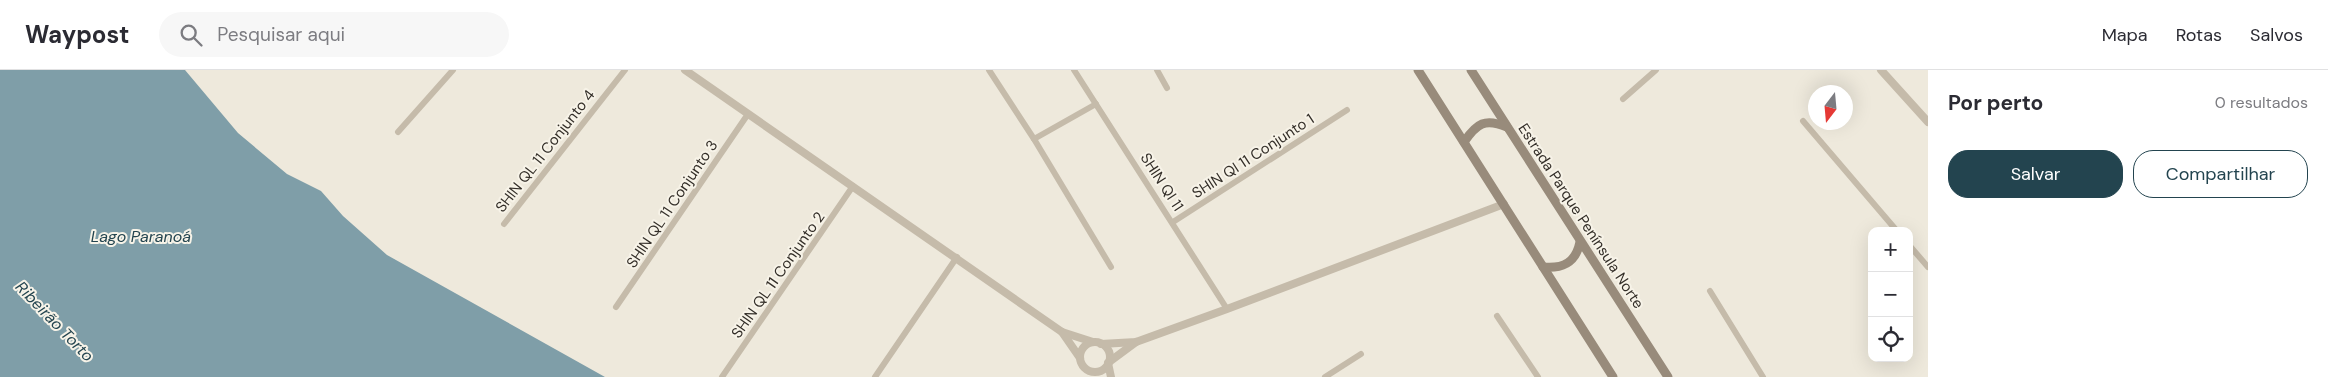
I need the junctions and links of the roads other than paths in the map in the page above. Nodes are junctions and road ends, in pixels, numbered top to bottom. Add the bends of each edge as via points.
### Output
1 (453, 70) edge
2 (625, 70) edge
3 (685, 70) edge
4 (989, 70) edge
5 (1074, 70) edge
6 (1157, 70) edge
7 (1418, 70) edge
8 (1471, 70) edge
9 (1656, 70) edge
10 (1881, 70) edge
11 (1167, 88) dead end
12 (1623, 99) dead end
13 (1096, 104) junction
14 (1347, 110) dead end
15 (748, 114) junction
16 (1803, 121) dead end
17 (1928, 122) edge
18 (1507, 127) junction
19 (398, 132) dead end
20 (1034, 139) junction
21 (1464, 142) junction
22 (854, 186) junction
23 (1504, 204) junction
24 (1173, 222) junction
25 (504, 224) dead end
26 (1894, 227) edge
27 (1580, 242) junction
28 (1913, 250) edge
29 (958, 258) junction
30 (1111, 267) dead end
31 (1543, 267) junction
32 (1928, 267) edge
33 (1710, 291) dead end
34 (616, 308) dead end
35 (1227, 310) junction
36 (1497, 316) dead end
37 (1062, 332) junction
38 (1136, 342) junction
39 (1097, 343) junction
40 (1361, 354) dead end
41 (1080, 358) junction
42 (1109, 362) junction
43 (1094, 374) edge
44 (722, 377) edge
45 (875, 377) edge
46 (1111, 377) edge
47 (1325, 377) edge
48 (1538, 377) edge
49 (1613, 377) edge
50 (1668, 377) edge
51 (1763, 377) edge

1 - 19 street
2 - 25 street, SHIN QL 11 Conjunto 4
3 - 15 street
4 - 20 street
5 - 13 street, SHIN QI 11
6 - 11 street
7 - 21 main road
8 - 18 main road, Estrada Parque Península Norte
9 - 12 street
10 - 17 street
13 - 20 street
13 - 24 street, SHIN QI 11
14 - 24 street, SHIN QI 11 Conjunto 1
15 - 22 street
15 - 34 street, SHIN QL 11 Conjunto 3
16 - 26 street
18 - 21 main road via 1494,122 1484,123 1476,127
18 - 27 main road, Estrada Parque Península Norte
20 - 30 street
21 - 23 main road
22 - 29 street
22 - 44 street, SHIN QL 11 Conjunto 2
23 - 31 main road
23 - 35 street
24 - 35 street, SHIN QI 11
27 - 31 main road via 1577,255 1568,263
27 - 50 main road, Estrada Parque Península Norte
28 - 32 street
29 - 37 street
29 - 45 street
31 - 49 main road
33 - 51 street
35 - 38 street
36 - 48 street
37 - 39 street
37 - 41 street
38 - 39 street
38 - 42 street
39 - 41 street via 1083,347
39 - 42 street via 1107,348
40 - 47 street
41 - 43 street via 1086,369
42 - 43 street
42 - 46 street

